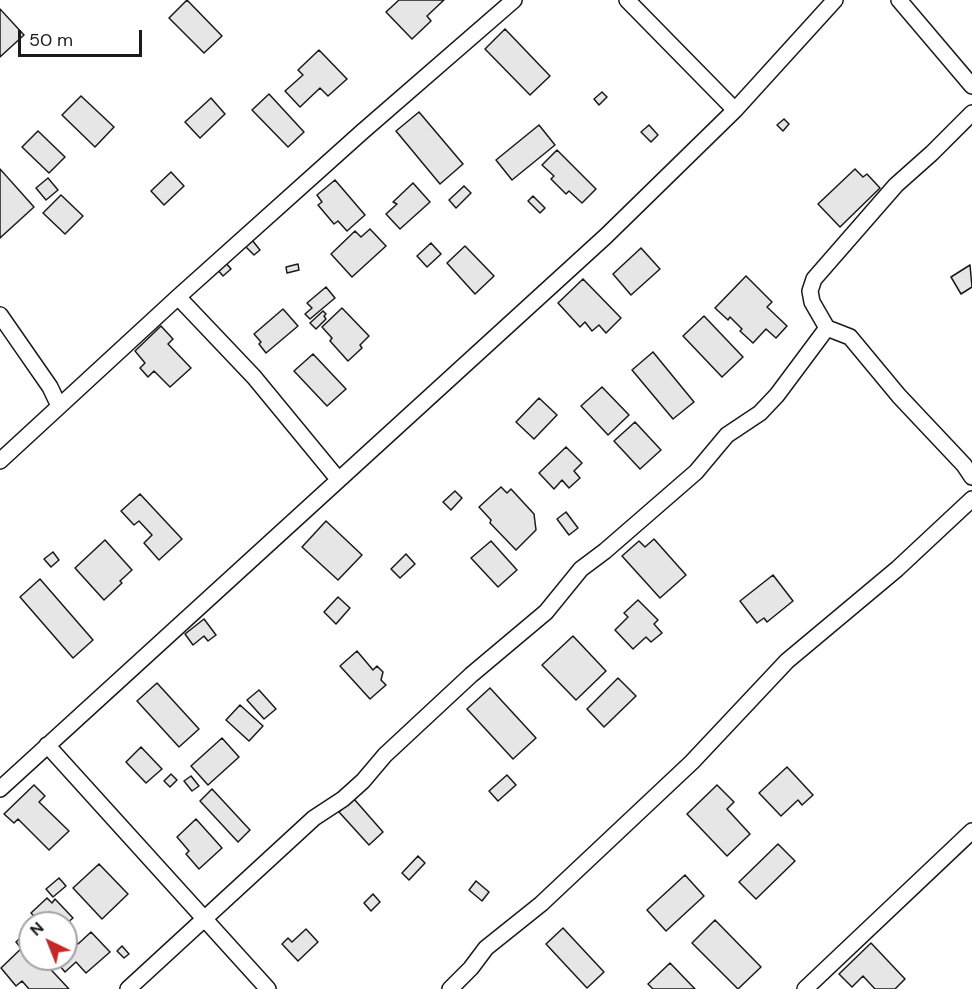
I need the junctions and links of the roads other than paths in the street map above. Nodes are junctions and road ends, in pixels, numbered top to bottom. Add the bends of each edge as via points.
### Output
1 (514, 0) edge
2 (627, 0) edge
3 (835, 0) edge
4 (898, 0) edge
5 (972, 86) edge
6 (735, 110) junction
7 (972, 113) edge
8 (178, 297) junction
9 (0, 315) edge
10 (827, 328) junction
11 (59, 406) junction
12 (0, 461) edge
13 (972, 477) edge
14 (338, 479) junction
15 (972, 499) edge
16 (47, 744) junction
17 (0, 789) edge
18 (972, 831) edge
19 (204, 918) junction
20 (128, 989) edge
21 (268, 989) edge
22 (450, 989) edge
23 (805, 989) edge

1 - 8 street
2 - 6 street
3 - 6 street
4 - 5 street
6 - 14 street via 606,236
7 - 10 street via 896,184 814,279 812,302
8 - 11 street
8 - 14 street via 254,377
9 - 11 street
10 - 13 street via 850,337
10 - 19 street via 760,413 727,435 696,472 581,569 546,612 462,683 343,799 314,818
11 - 12 street
14 - 16 street
15 - 22 street via 897,569 787,661 692,762 541,904 486,948
16 - 17 street
16 - 19 street
18 - 23 street
19 - 20 street
19 - 21 street

